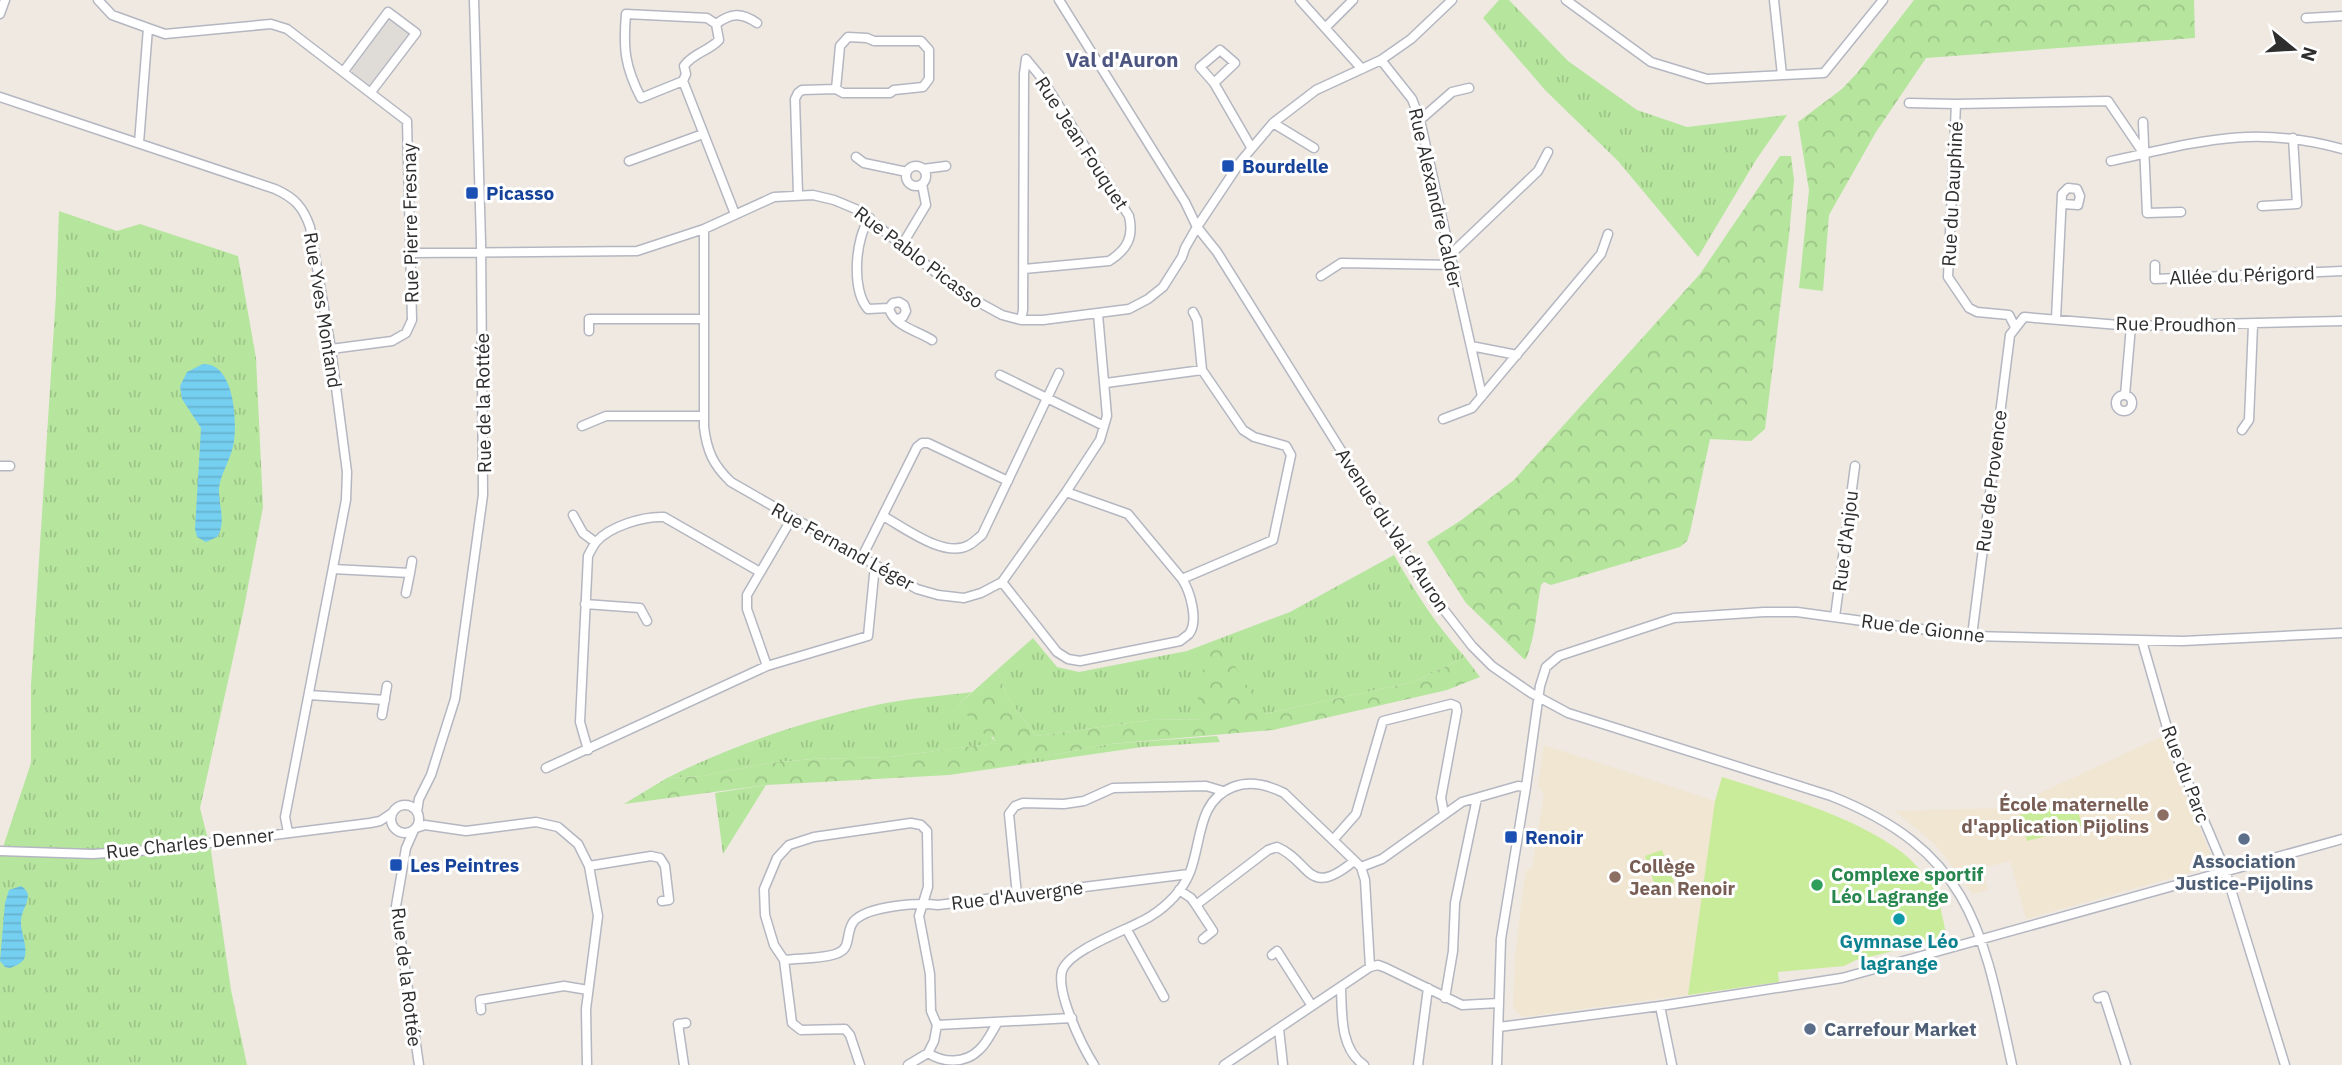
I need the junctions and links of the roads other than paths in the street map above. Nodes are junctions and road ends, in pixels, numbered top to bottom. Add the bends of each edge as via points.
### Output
1 (5, 0) edge
2 (98, 0) edge
3 (474, 0) edge
4 (1059, 0) edge
5 (1300, 0) edge
6 (1353, 0) edge
7 (1452, 0) edge
8 (1566, 0) edge
9 (1774, 0) edge
10 (1883, 0) edge
11 (0, 14) edge
12 (2342, 16) edge
13 (2306, 18) dead end
14 (757, 23) dead end
15 (716, 24) junction
16 (1326, 27) junction
17 (148, 28) junction
18 (1381, 60) junction
19 (1362, 69) junction
20 (344, 71) junction
21 (1782, 75) junction
22 (683, 81) junction
23 (1214, 83) dead end
24 (836, 89) junction
25 (1469, 89) dead end
26 (371, 92) junction
27 (0, 97) edge
28 (1909, 103) dead end
29 (1956, 104) junction
30 (1420, 120) junction
31 (2143, 122) dead end
32 (1273, 123) junction
33 (703, 134) junction
34 (2293, 138) junction
35 (139, 143) junction
36 (1251, 148) junction
37 (1314, 148) dead end
38 (2342, 149) edge
39 (1548, 152) dead end
40 (2144, 154) junction
41 (856, 157) dead end
42 (629, 161) dead end
43 (2111, 161) dead end
44 (946, 166) dead end
45 (923, 169) junction
46 (906, 172) junction
47 (922, 184) junction
48 (798, 194) junction
49 (2063, 204) dead end
50 (2262, 206) dead end
51 (2181, 212) dead end
52 (735, 214) junction
53 (870, 218) junction
54 (1197, 227) junction
55 (704, 229) junction
56 (1608, 234) dead end
57 (902, 245) junction
58 (481, 252) junction
59 (412, 253) junction
60 (1450, 255) junction
61 (1452, 265) junction
62 (2155, 265) dead end
63 (1024, 269) junction
64 (2342, 271) edge
65 (1321, 276) dead end
66 (889, 309) junction
67 (1193, 312) dead end
68 (1098, 314) junction
69 (704, 319) junction
70 (897, 319) junction
71 (2056, 319) junction
72 (1021, 320) junction
73 (2342, 321) edge
74 (2253, 325) junction
75 (2131, 326) junction
76 (2015, 327) junction
77 (589, 331) dead end
78 (932, 340) dead end
79 (1471, 346) junction
80 (331, 349) junction
81 (1517, 355) junction
82 (1202, 370) junction
83 (1059, 373) dead end
84 (1000, 375) dead end
85 (1106, 383) junction
86 (2125, 395) dead end
87 (1482, 396) junction
88 (1048, 397) junction
89 (704, 416) junction
90 (1443, 419) dead end
91 (582, 426) dead end
92 (1104, 426) junction
93 (2242, 430) dead end
94 (0, 466) edge
95 (10, 466) dead end
96 (1855, 466) dead end
97 (1008, 481) junction
98 (1066, 492) junction
99 (573, 515) dead end
100 (883, 516) junction
101 (792, 517) junction
102 (595, 542) junction
103 (862, 557) junction
104 (412, 561) dead end
105 (875, 565) junction
106 (333, 569) junction
107 (760, 572) junction
108 (410, 573) junction
109 (1182, 579) junction
110 (1002, 582) junction
111 (406, 593) dead end
112 (585, 604) junction
113 (1835, 617) junction
114 (647, 621) dead end
115 (2342, 633) edge
116 (1972, 636) junction
117 (2142, 641) junction
118 (767, 666) junction
119 (387, 686) dead end
120 (309, 695) junction
121 (1538, 698) junction
122 (385, 701) junction
123 (382, 715) dead end
124 (588, 750) junction
125 (546, 768) dead end
126 (1526, 787) junction
127 (1223, 791) junction
128 (1477, 798) junction
129 (419, 799) junction
130 (408, 805) junction
131 (392, 813) junction
132 (418, 814) junction
133 (1444, 814) junction
134 (380, 821) junction
135 (425, 825) junction
136 (396, 829) junction
137 (415, 829) junction
138 (288, 832) junction
139 (2342, 839) edge
140 (1333, 840) junction
141 (406, 848) junction
142 (0, 851) edge
143 (1354, 861) junction
144 (589, 866) junction
145 (1362, 867) junction
146 (2225, 870) junction
147 (1189, 874) junction
148 (1179, 890) junction
149 (1017, 895) junction
150 (662, 901) dead end
151 (924, 903) junction
152 (1196, 905) junction
153 (1127, 930) junction
154 (1203, 939) dead end
155 (1980, 939) junction
156 (1272, 955) dead end
157 (784, 960) junction
158 (1370, 967) junction
159 (1340, 988) junction
160 (1428, 988) junction
161 (588, 990) junction
162 (1164, 997) dead end
163 (1446, 998) junction
164 (2098, 998) dead end
165 (1500, 1003) junction
166 (1312, 1006) junction
167 (1660, 1006) junction
168 (481, 1010) dead end
169 (1072, 1018) junction
170 (685, 1023) dead end
171 (998, 1023) junction
172 (937, 1026) junction
173 (1499, 1027) junction
174 (1279, 1028) junction
175 (928, 1053) junction
176 (1241, 1054) junction
177 (1359, 1063) edge
178 (419, 1065) edge
179 (587, 1065) edge
180 (684, 1065) edge
181 (860, 1065) edge
182 (908, 1065) edge
183 (1094, 1065) edge
184 (1224, 1065) edge
185 (1240, 1065) edge
186 (1283, 1065) edge
187 (1418, 1065) edge
188 (1497, 1065) edge
189 (1672, 1065) edge
190 (2012, 1065) edge
191 (2126, 1065) edge
192 (2285, 1065) edge

1 - 11 street
2 - 17 street, Rue Pierre Fresnay via 112,15
3 - 58 street, Rue de la Rottée
4 - 54 street, Avenue du Val d'Auron
5 - 16 street
6 - 16 street
7 - 18 street, Rue Pablo Picasso
8 - 21 street via 1651,62 1707,79
9 - 21 street
10 - 21 street via 1824,73
12 - 13 street
14 - 15 street via 745,15 728,15
15 - 22 street via 719,40 690,58
15 - 22 street via 707,18 626,14 624,57 641,98
16 - 19 street
17 - 20 street, Rue Pierre Fresnay via 165,34 271,24 287,29
17 - 35 street
18 - 19 street, Rue Pablo Picasso
18 - 30 street, Rue Alexandre Calder via 1412,99
19 - 32 street, Rue Pablo Picasso via 1315,90
20 - 26 street, Rue Pierre Fresnay
20 - 26 street via 388,12 416,33
22 - 33 street
23 - 36 street
24 - 24 street via 839,46 848,37 921,41 929,50 929,79 923,87 890,93
24 - 48 street via 797,93
25 - 30 street via 1452,92
26 - 59 street, Rue Pierre Fresnay via 407,121
27 - 35 street, Rue Yves Montand
28 - 29 street, Rue du Dauphiné
29 - 40 street, Rue du Dauphiné via 2108,101
29 - 76 street, Rue du Dauphiné via 1948,277 1969,308 2009,316
30 - 60 street, Rue Alexandre Calder
31 - 40 street
32 - 36 street, Rue Pablo Picasso
32 - 37 street
33 - 42 street
33 - 52 street
34 - 38 street
34 - 40 street via 2244,135
34 - 50 street via 2300,199 2297,204
35 - 80 street, Rue Yves Montand via 292,196 305,210 310,227
36 - 54 street, Rue Pablo Picasso
39 - 60 street via 1538,171
40 - 43 street
40 - 51 street via 2147,213
41 - 46 street
44 - 45 street
45 - 46 street via 914,167
45 - 47 street
46 - 47 street via 910,184
47 - 57 street via 926,205
48 - 52 street, Rue Pablo Picasso via 774,197
48 - 53 street, Rue Pablo Picasso via 834,200
49 - 71 street
52 - 55 street, Rue Pablo Picasso
53 - 57 street, Rue Pablo Picasso
53 - 66 street via 862,236 856,282 868,309
54 - 68 street, Rue Pablo Picasso via 1163,287 1129,309
54 - 121 street, Avenue du Val d'Auron via 1427,588 1492,666
55 - 58 street, Rue Pablo Picasso via 637,251
55 - 69 street, Rue Fernand Léger
56 - 81 street via 1601,254
57 - 72 street, Rue Pablo Picasso via 975,302
58 - 59 street, Rue Pablo Picasso
58 - 129 street, Rue de la Rottée via 483,495 454,699
59 - 80 street, Rue Pierre Fresnay via 412,320 406,333 392,341
60 - 61 street, Rue Alexandre Calder
61 - 65 street via 1341,263
61 - 79 street, Rue Alexandre Calder
62 - 64 street, Allée du Périgord via 2155,279
63 - 63 street, Rue Jean Fouquet via 1024,74 1026,59 1129,216 1132,228 1121,254 1109,261
63 - 72 street, Rue Jean Fouquet
66 - 70 street
66 - 70 street via 893,303 904,305 903,317
67 - 82 street
68 - 72 street, Rue Pablo Picasso
68 - 85 street
69 - 77 street via 589,319
69 - 89 street, Rue Fernand Léger
70 - 78 street
71 - 75 street, Rue Proudhon
71 - 76 street, Rue Proudhon via 2024,317
73 - 74 street, Rue Proudhon
74 - 75 street, Rue Proudhon
74 - 93 street via 2249,420
75 - 86 street
76 - 116 street, Rue de Provence via 2010,335
79 - 81 street
79 - 87 street, Rue Alexandre Calder
80 - 106 street, Rue Yves Montand via 347,472
81 - 87 street
82 - 85 street
82 - 109 street via 1242,430 1286,446 1291,455 1273,540
83 - 88 street
84 - 88 street
85 - 92 street
87 - 90 street via 1472,408
88 - 92 street
88 - 97 street
89 - 91 street via 606,416
89 - 101 street, Rue Fernand Léger via 708,452 716,468 731,482
92 - 98 street via 1100,440
94 - 95 street
96 - 113 street, Rue d'Anjou
97 - 100 street via 982,535 967,547 948,549
97 - 100 street via 922,443
98 - 109 street via 1128,514
98 - 110 street
99 - 102 street via 583,533
100 - 103 street
101 - 103 street, Rue Fernand Léger
101 - 107 street
102 - 107 street via 636,520 664,517
102 - 112 street via 588,556
103 - 105 street, Rue Fernand Léger
104 - 108 street
105 - 110 street, Rue Fernand Léger via 917,589 938,595 964,598
105 - 118 street via 868,636
106 - 108 street
106 - 120 street, Rue Yves Montand
107 - 118 street via 747,595 747,609
108 - 111 street
109 - 110 street via 1194,624 1189,635 1180,641 1080,661 1057,652
112 - 114 street via 640,608
112 - 124 street via 580,722
113 - 116 street, Rue de Gionne
113 - 121 street, Rue de Gionne via 1764,612 1674,618 1554,659 1543,673
115 - 117 street, Rue de Gionne
116 - 117 street, Rue de Gionne
117 - 146 street, Rue du Parc via 2172,745
118 - 124 street
119 - 122 street
120 - 122 street
120 - 138 street, Rue Yves Montand via 285,817
121 - 126 street, Rue de Gionne
121 - 155 street, Avenue du Val d'Auron via 1568,713 1831,796 1870,813 1905,835 1946,873 1975,921
122 - 123 street
124 - 125 street
126 - 128 street
126 - 165 street, Rue de Gionne via 1501,939
127 - 140 street via 1250,783 1273,788
127 - 147 street via 1208,806
127 - 149 street via 1206,786 1114,788 1084,801 1015,806 1009,814
128 - 133 street
128 - 163 street via 1455,903
129 - 130 street
129 - 132 street, Rue de la Rottée
130 - 131 street via 398,806
130 - 132 street
131 - 134 street, Rue Charles Denner
131 - 136 street
132 - 135 street
132 - 137 street
133 - 140 street via 1441,798 1457,711 1451,704 1383,721 1356,814
133 - 145 street via 1382,859
134 - 136 street, Rue Charles Denner
134 - 138 street, Rue Charles Denner
135 - 137 street
135 - 144 street via 466,831 548,824 572,837
136 - 137 street via 406,833
136 - 141 street
137 - 141 street, Rue de la Rottée
138 - 142 street, Rue Charles Denner via 93,854
139 - 146 street
140 - 143 street
141 - 178 street, Rue de la Rottée via 396,906
143 - 145 street
143 - 152 street via 1339,873 1315,877 1281,848 1272,848
144 - 150 street via 660,858 669,900
144 - 161 street via 598,925
145 - 158 street
146 - 155 street
146 - 192 street, Rue du Parc
147 - 148 street
147 - 149 street, Rue d'Auvergne
148 - 152 street
148 - 153 street via 1153,915
149 - 151 street, Rue d'Auvergne
151 - 157 street via 865,913 853,922 845,949 837,954
151 - 157 street, Rue d'Auvergne via 927,831 921,825 814,837 789,845 777,858 764,889 765,915
151 - 172 street via 919,916
152 - 154 street via 1213,931
153 - 162 street
153 - 169 street via 1078,953 1063,967 1060,983
155 - 167 street via 1819,983
155 - 190 street, Avenue du Val d'Auron via 1992,971
156 - 166 street via 1277,951
157 - 181 street, Rue d'Auvergne via 792,1023 801,1030 845,1029
158 - 159 street
158 - 160 street via 1378,965
159 - 166 street
159 - 177 street via 1342,1025
160 - 163 street
160 - 187 street
161 - 168 street via 564,986 480,1000
161 - 179 street
163 - 165 street via 1462,1004
164 - 191 street via 2104,996
165 - 173 street, Rue de Gionne
166 - 174 street
167 - 173 street
167 - 189 street
169 - 171 street
169 - 183 street
170 - 180 street via 678,1024
171 - 172 street
171 - 175 street via 979,1051 963,1060 947,1061
172 - 175 street
173 - 188 street, Rue de Gionne
174 - 176 street
174 - 186 street
175 - 182 street
176 - 184 street
176 - 185 street

